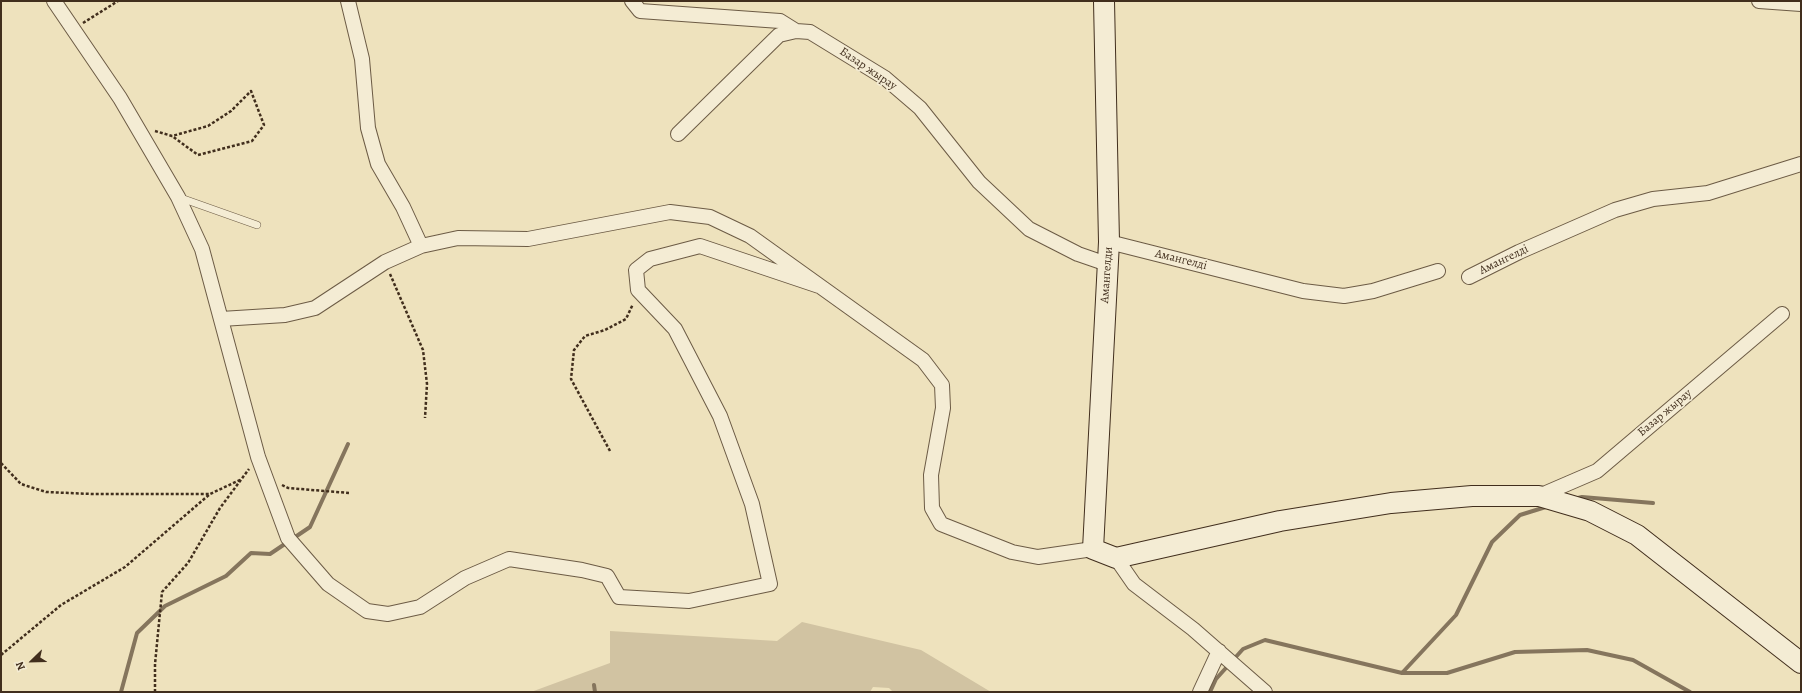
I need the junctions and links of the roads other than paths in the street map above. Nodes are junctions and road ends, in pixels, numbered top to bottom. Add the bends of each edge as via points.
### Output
1 (54, 1) edge
2 (348, 1) edge
3 (632, 1) edge
4 (1104, 1) edge
5 (1759, 1) edge
6 (1801, 4) edge
7 (796, 31) junction
8 (678, 134) dead end
9 (1801, 164) edge
10 (178, 197) junction
11 (257, 225) dead end
12 (1109, 242) junction
13 (421, 246) junction
14 (1107, 264) junction
15 (1438, 271) dead end
16 (1469, 277) dead end
17 (819, 286) junction
18 (1782, 314) dead end
19 (221, 319) junction
20 (1539, 496) junction
21 (1093, 549) junction
22 (1116, 558) junction
23 (1219, 651) junction
24 (1801, 663) edge
25 (1200, 692) edge
26 (1265, 692) edge

1 - 10 street via 120,98
2 - 13 street via 362,59 368,128 378,164 403,207
3 - 7 street via 640,11 780,21
4 - 12 main road, Амангелди
5 - 6 street
7 - 8 street, Базар жырау via 778,35
7 - 14 street, Базар жырау via 810,32 891,83 920,108 979,182 1029,228 1078,254
9 - 16 street, Амангелді via 1708,193 1653,198 1615,210
10 - 11 lane
10 - 19 street via 202,249
12 - 14 main road, Амангелди
12 - 15 street, Амангелді via 1303,291 1344,296 1373,292
13 - 17 street via 458,238 528,239 670,212 710,217 750,236
13 - 19 street via 385,262 315,308 285,315
14 - 21 main road, Амангелди
17 - 19 street via 700,246 650,259 636,270 638,290 675,329 720,416 752,504 770,584 689,601 619,597 607,576 509,559 464,578 420,607 388,614 367,611 328,584 288,538 258,457
17 - 21 street via 923,360 942,385 943,408 931,475 932,508 941,524 1012,552 1038,557
18 - 20 street, Базар жырау via 1597,470
20 - 22 main road via 1472,496 1391,503 1280,521
20 - 24 main road via 1590,511 1637,534
21 - 22 main road
22 - 23 street via 1134,584
23 - 25 street
23 - 26 street

